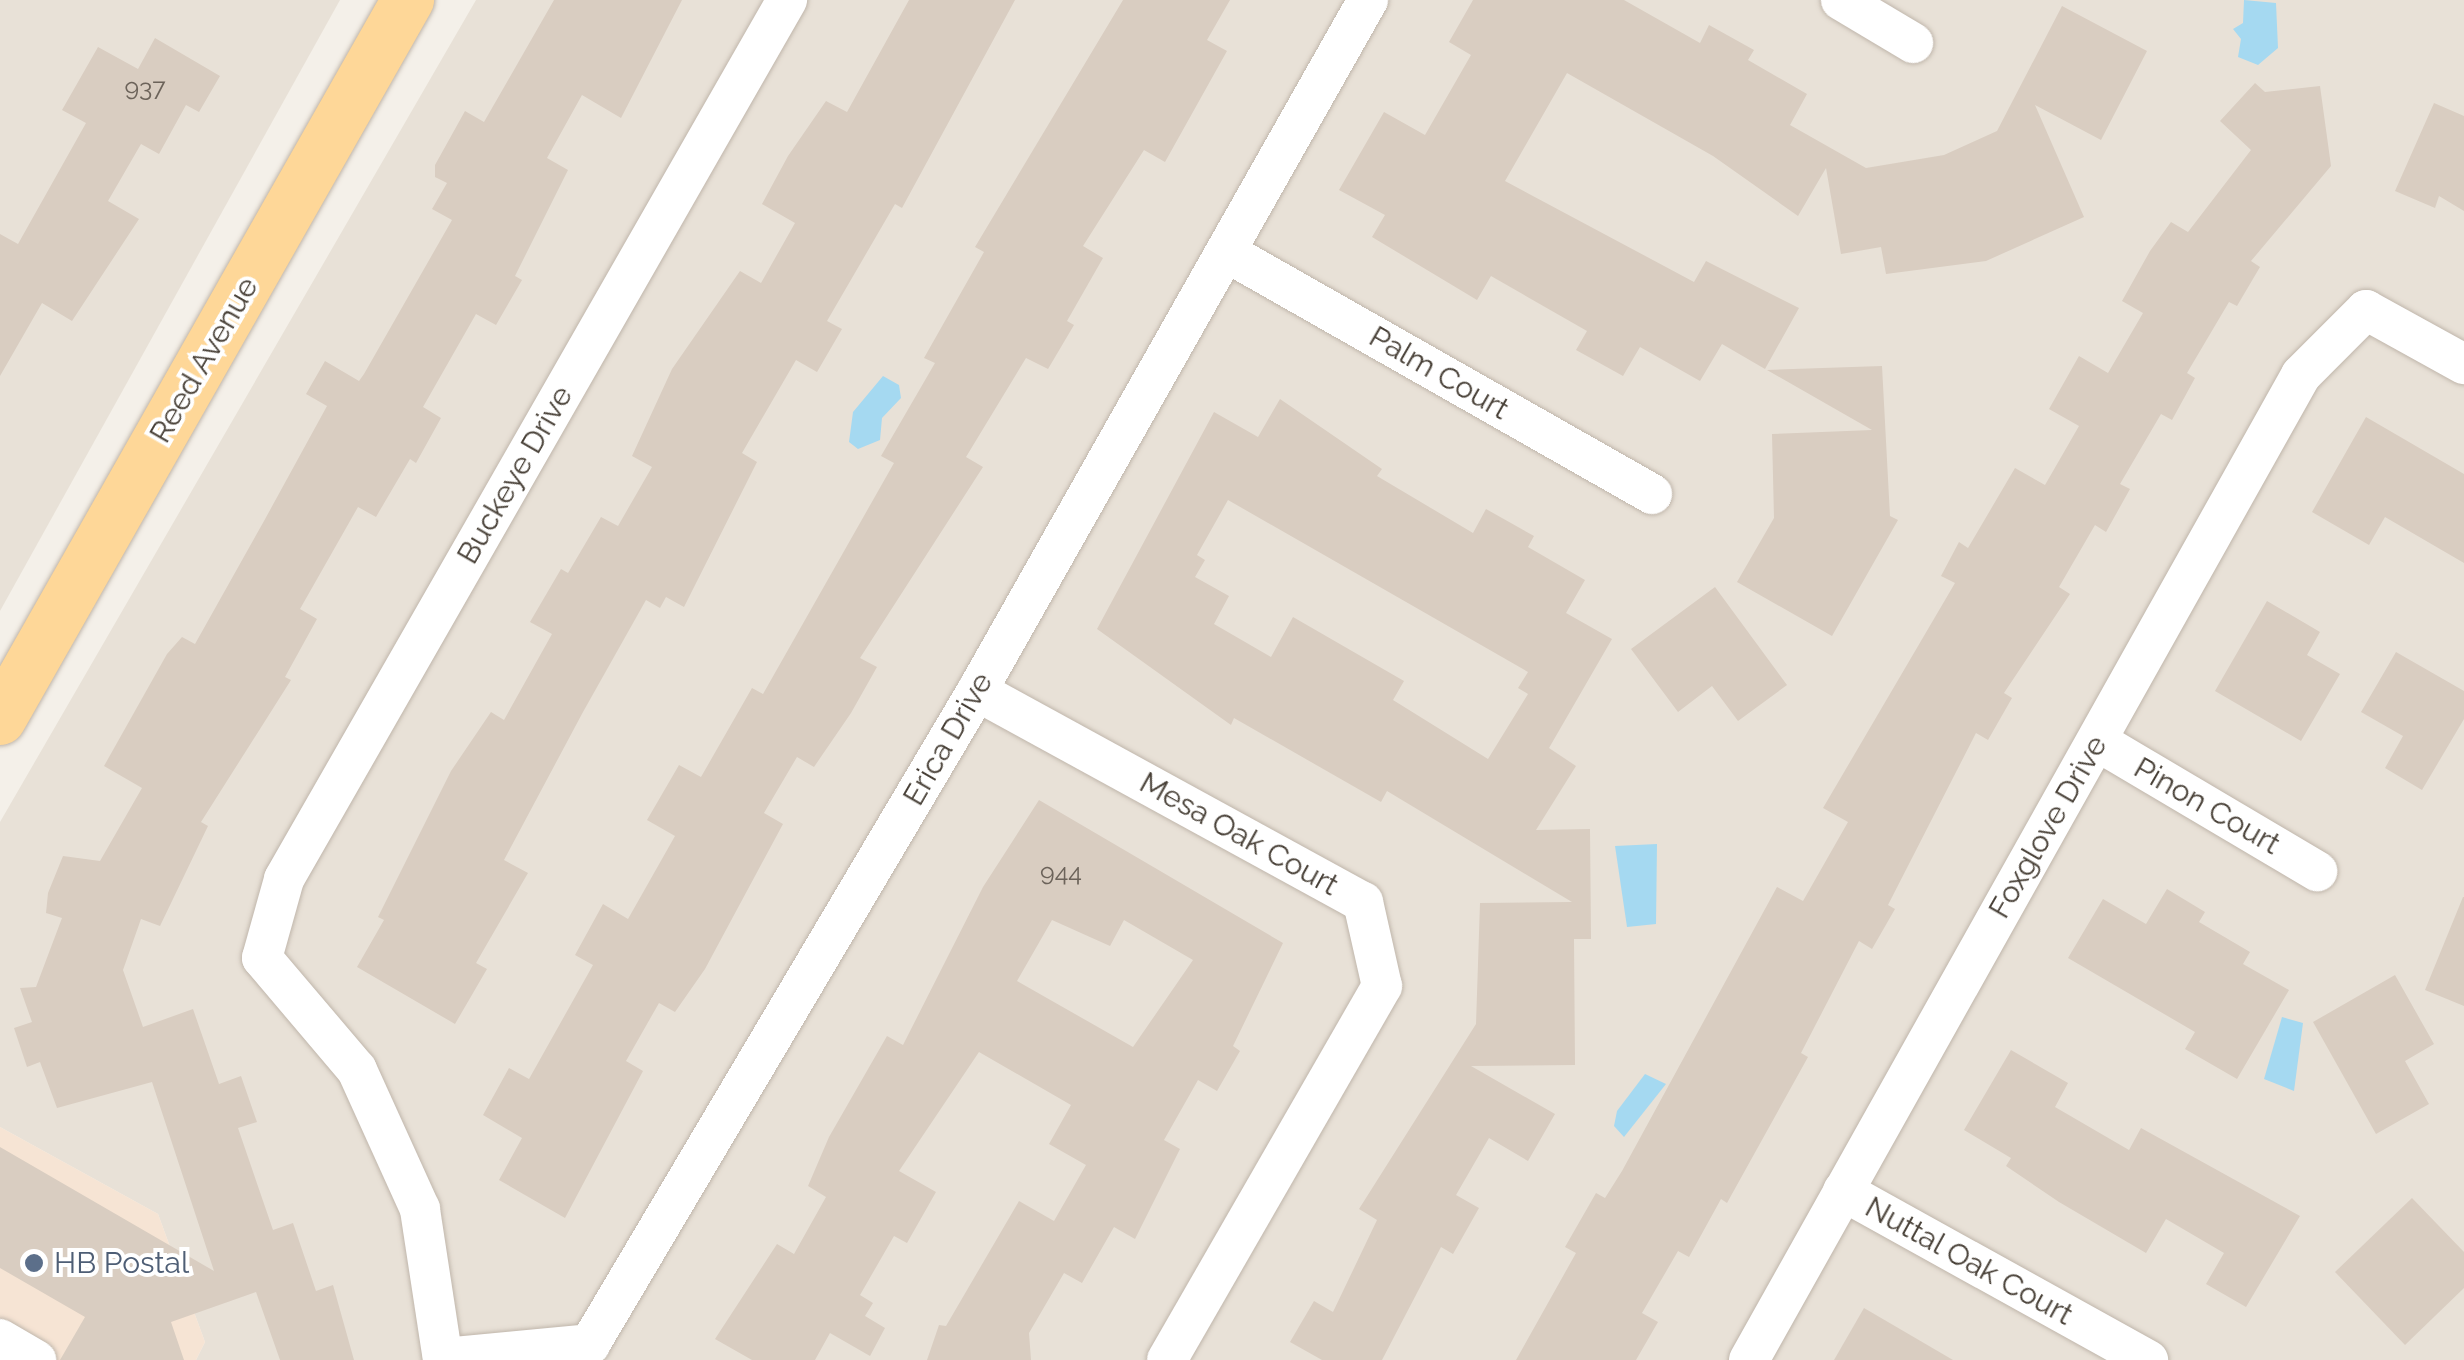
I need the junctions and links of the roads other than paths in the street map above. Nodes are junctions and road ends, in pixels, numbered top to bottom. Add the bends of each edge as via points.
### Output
1 (408, 0) edge
2 (788, 0) edge
3 (1368, 0) edge
4 (1841, 0) edge
5 (1913, 43) dead end
6 (1226, 252) junction
7 (2464, 364) edge
8 (1652, 494) dead end
9 (977, 691) junction
10 (0, 719) edge
11 (2097, 741) junction
12 (2316, 870) dead end
13 (1842, 1191) junction
14 (0, 1339) edge
15 (443, 1359) edge
16 (36, 1360) edge
17 (1168, 1360) edge
18 (1749, 1360) edge
19 (2148, 1360) edge

1 - 10 main road, Reed Avenue
2 - 15 street, Buckeye Drive via 284,879 262,958 356,1070 420,1209
3 - 6 street, Erica Drive
4 - 5 street
6 - 8 street, Palm Court
6 - 9 street, Erica Drive
7 - 11 street, Foxglove Drive via 2366,310 2300,375
9 - 15 street, Erica Drive via 590,1344
9 - 17 street, Mesa Oak Court via 1363,902 1382,986
11 - 12 street, Pinon Court
11 - 13 street, Foxglove Drive
13 - 18 street, Foxglove Drive
13 - 19 street, Nuttal Oak Court
14 - 16 street

